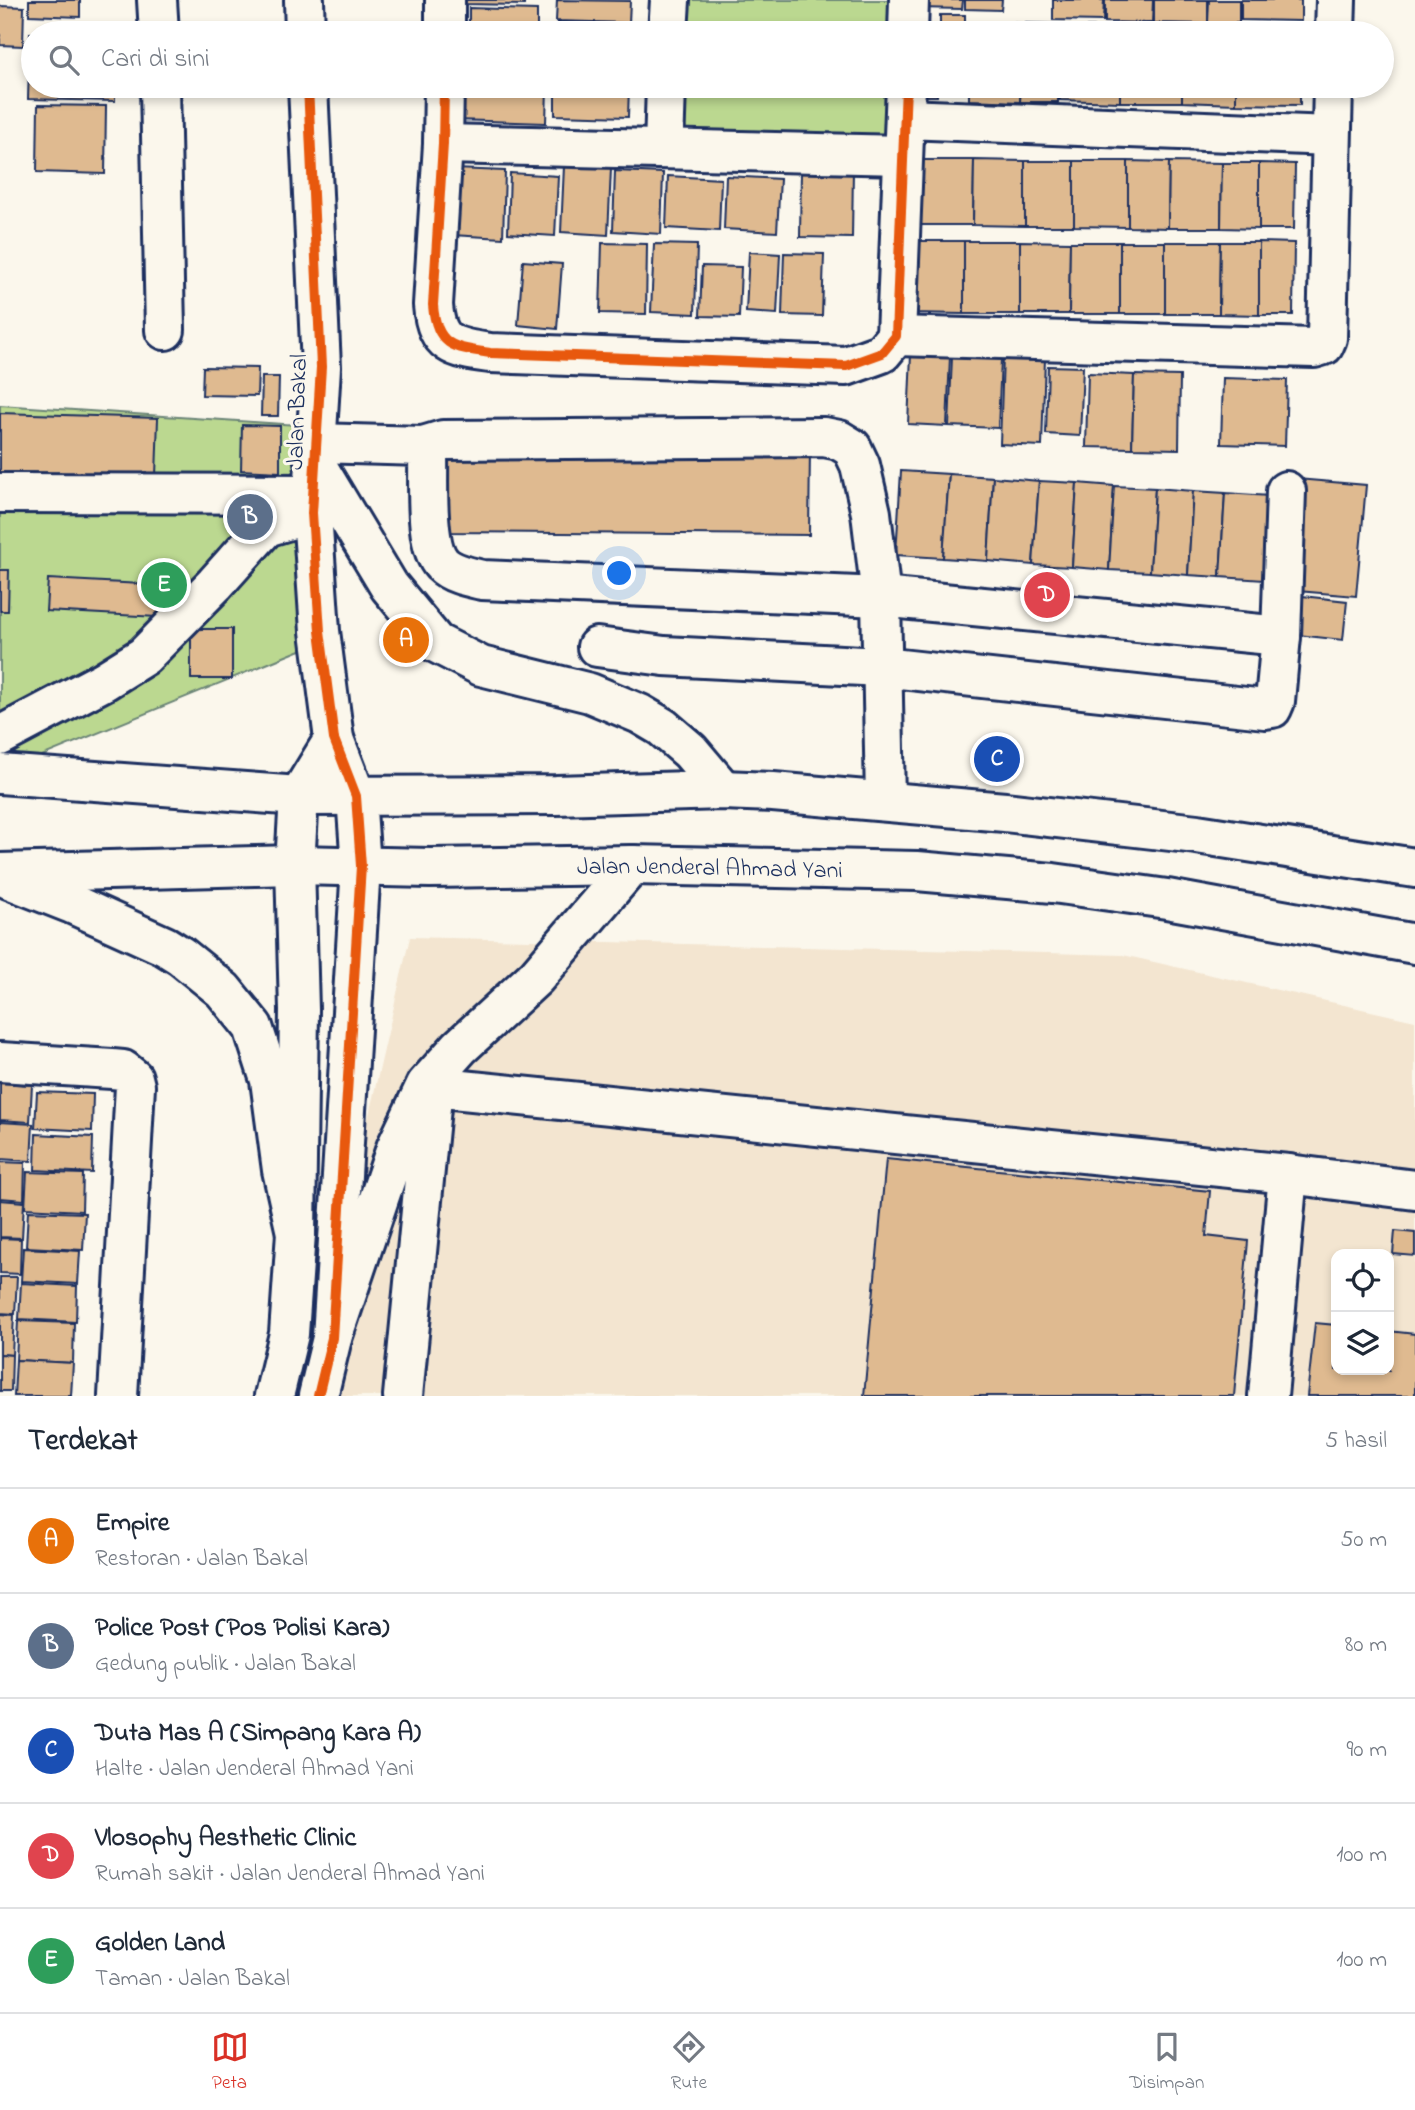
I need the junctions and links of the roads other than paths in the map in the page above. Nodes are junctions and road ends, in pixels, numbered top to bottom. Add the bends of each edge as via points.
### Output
1 (158, 0) edge
2 (304, 0) edge
3 (446, 0) edge
4 (670, 0) edge
5 (909, 0) edge
6 (1336, 0) edge
7 (159, 21) edge
8 (305, 21) edge
9 (445, 21) edge
10 (669, 21) edge
11 (908, 21) edge
12 (1335, 21) edge
13 (160, 98) edge
14 (309, 98) edge
15 (444, 98) edge
16 (666, 98) edge
17 (1333, 98) edge
18 (905, 120) edge
19 (1331, 136) junction
20 (443, 144) junction
21 (664, 148) junction
22 (165, 330) dead end
23 (896, 336) junction
24 (423, 446) junction
25 (314, 478) junction
26 (1286, 491) dead end
27 (0, 493) edge
28 (881, 597) junction
29 (1281, 636) junction
30 (597, 647) dead end
31 (881, 667) junction
32 (0, 736) edge
33 (334, 738) junction
34 (0, 774) edge
35 (723, 790) junction
36 (299, 796) junction
37 (356, 796) junction
38 (885, 801) junction
39 (295, 865) junction
40 (632, 865) junction
41 (360, 866) junction
42 (1415, 868) edge
43 (0, 874) edge
44 (1415, 944) edge
45 (0, 1062) edge
46 (1288, 1174) junction
47 (1415, 1190) edge
48 (296, 1233) junction
49 (332, 1338) junction
50 (118, 1396) edge
51 (274, 1396) edge
52 (318, 1396) edge
53 (403, 1396) edge
54 (1268, 1396) edge

1 - 7 main road
2 - 8 main road
3 - 9 main road
4 - 10 main road
5 - 11 main road
6 - 12 main road
13 - 22 main road
14 - 25 main road, Jalan Bakal via 321,367
15 - 20 main road
16 - 21 main road
17 - 19 main road
18 - 19 main road
18 - 21 main road
18 - 23 main road
19 - 23 main road via 1324,345
20 - 21 main road
20 - 23 main road via 433,315 443,337 456,347 489,353 846,366 882,353
24 - 25 main road
24 - 28 main road via 428,457 432,546 442,564 463,576
24 - 28 main road via 443,440 839,440 852,448 860,465
25 - 27 main road
25 - 32 main road via 144,656
25 - 33 main road, Jalan Bakal via 320,631
25 - 35 main road via 389,586 436,643 481,666 590,693 640,714 690,751
26 - 29 main road
28 - 29 main road
28 - 31 main road
29 - 31 main road via 1275,701 1272,708 1265,709
30 - 31 main road via 664,656
31 - 38 main road
33 - 36 main road
33 - 37 main road, Jalan Bakal
34 - 36 main road
35 - 37 main road
35 - 38 main road
36 - 37 main road
36 - 39 main road
37 - 41 main road, Jalan Bakal
38 - 42 main road via 1197,834
39 - 41 main road, Jalan Jenderal Ahmad Yani
39 - 43 main road, Jalan Jenderal Ahmad Yani
39 - 48 main road via 299,1010
40 - 41 main road, Jalan Jenderal Ahmad Yani
40 - 44 main road, Jalan Jenderal Ahmad Yani via 917,871 1053,883
40 - 49 main road via 536,977 426,1085 396,1148
41 - 49 main road, Jalan Bakal
43 - 48 main road via 165,946 223,990 253,1027 270,1080
45 - 50 main road via 123,1070 133,1077
46 - 47 main road
46 - 53 main road via 433,1087
46 - 54 main road
48 - 51 main road via 289,1334
49 - 52 main road

